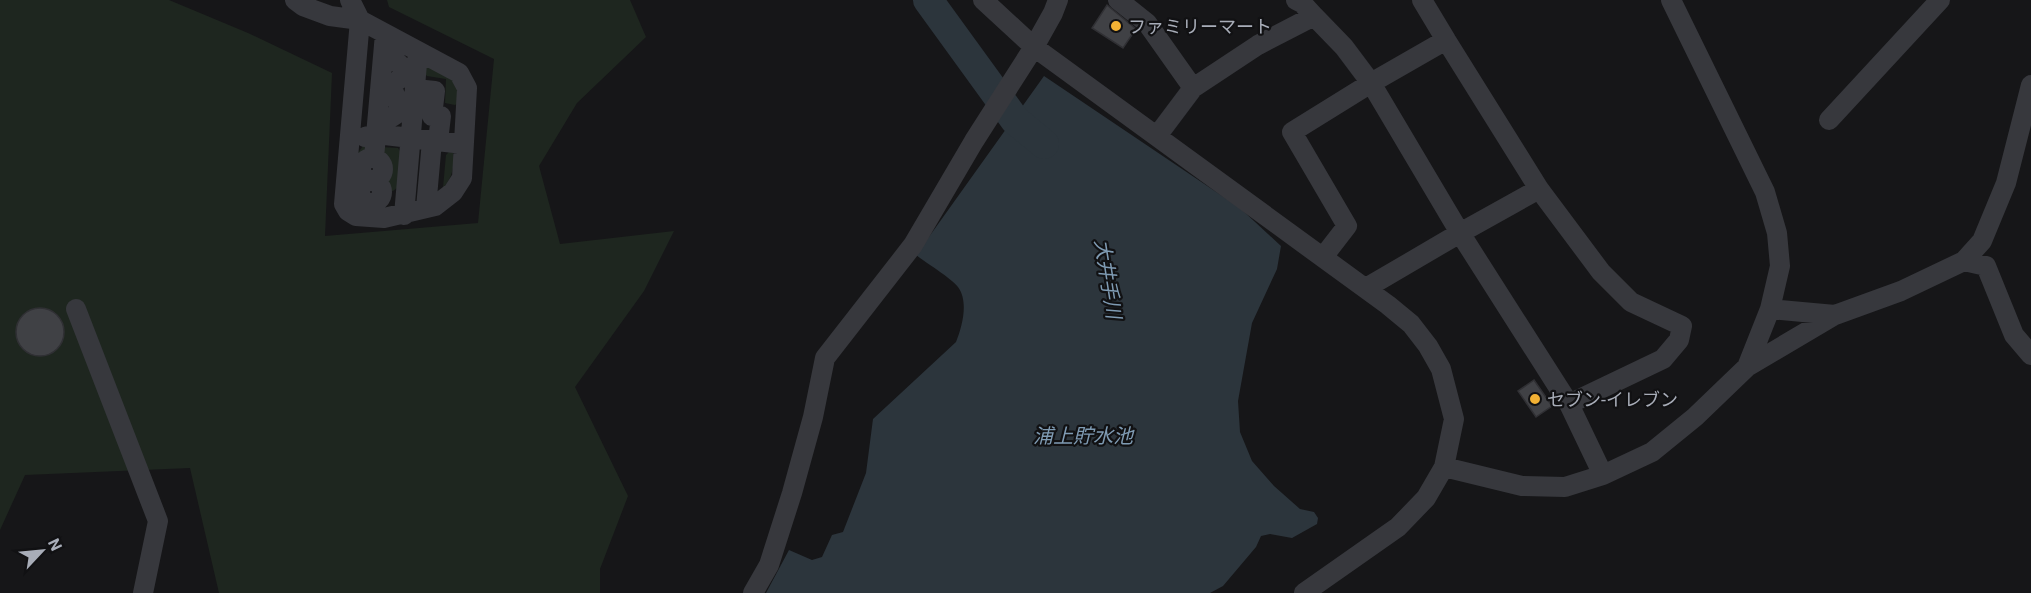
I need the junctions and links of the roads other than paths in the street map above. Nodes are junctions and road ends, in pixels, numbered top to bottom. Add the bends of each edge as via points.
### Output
1 (295, 0) edge
2 (350, 0) edge
3 (983, 0) edge
4 (1058, 0) edge
5 (1118, 0) edge
6 (1296, 0) edge
7 (1422, 0) edge
8 (1671, 0) edge
9 (1940, 0) edge
10 (1314, 16) junction
11 (360, 20) junction
12 (385, 34) junction
13 (1446, 40) junction
14 (1034, 47) junction
15 (418, 52) junction
16 (383, 57) junction
17 (412, 81) junction
18 (1371, 83) junction
19 (2031, 85) edge
20 (1193, 88) junction
21 (465, 113) junction
22 (441, 116) junction
23 (1828, 120) dead end
24 (377, 126) junction
25 (1157, 136) junction
26 (411, 138) junction
27 (349, 141) junction
28 (445, 142) junction
29 (1539, 189) junction
30 (372, 198) junction
31 (405, 205) junction
32 (433, 206) junction
33 (1460, 233) junction
34 (1323, 257) junction
35 (1964, 261) junction
36 (1366, 288) junction
37 (76, 309) dead end
38 (1770, 309) junction
39 (1835, 315) junction
40 (2031, 355) edge
41 (1747, 367) junction
42 (1569, 404) junction
43 (1444, 467) junction
44 (1603, 475) junction
45 (143, 593) edge
46 (753, 593) edge
47 (1304, 593) edge

1 - 11 street via 330,16
2 - 11 street
3 - 14 street
4 - 14 street
5 - 20 street via 1147,23
6 - 10 street
7 - 13 street
8 - 38 street via 1765,192 1777,233 1780,266
9 - 23 street
10 - 18 street
10 - 20 street via 1258,45
11 - 12 street
11 - 27 street
12 - 15 street
12 - 16 street
13 - 18 street
13 - 29 street
14 - 25 street
14 - 46 street via 913,245 825,358 792,493 769,565
15 - 17 street
15 - 21 street via 459,73 467,88
16 - 17 street via 399,63
16 - 24 street
17 - 21 street via 444,81 441,105
17 - 22 street via 435,91 432,116
17 - 24 street via 394,83 398,113
17 - 26 street
18 - 33 street
18 - 34 street via 1292,132 1347,226
19 - 35 street via 2006,183 1982,241
20 - 25 street
21 - 22 street
21 - 28 street
22 - 28 street
24 - 26 street
24 - 27 street
24 - 30 street via 374,158 366,159 361,169
25 - 34 street
26 - 28 street
26 - 31 street
27 - 30 street via 344,204 356,216
28 - 32 street
28 - 32 street via 462,178 453,192
29 - 33 street
29 - 42 street via 1601,272 1631,302 1682,326 1679,340 1663,359
30 - 31 street
30 - 31 street via 384,218
31 - 32 street
33 - 36 street
33 - 42 street
34 - 36 street
35 - 39 street via 1901,291
35 - 40 street via 1986,266 2014,335
36 - 43 street via 1411,324 1441,369 1454,419
37 - 45 street via 158,521
38 - 39 street
38 - 41 street
39 - 41 street
41 - 44 street via 1652,452
42 - 44 street
43 - 44 street via 1522,486 1565,487
43 - 47 street via 1426,498 1398,526

